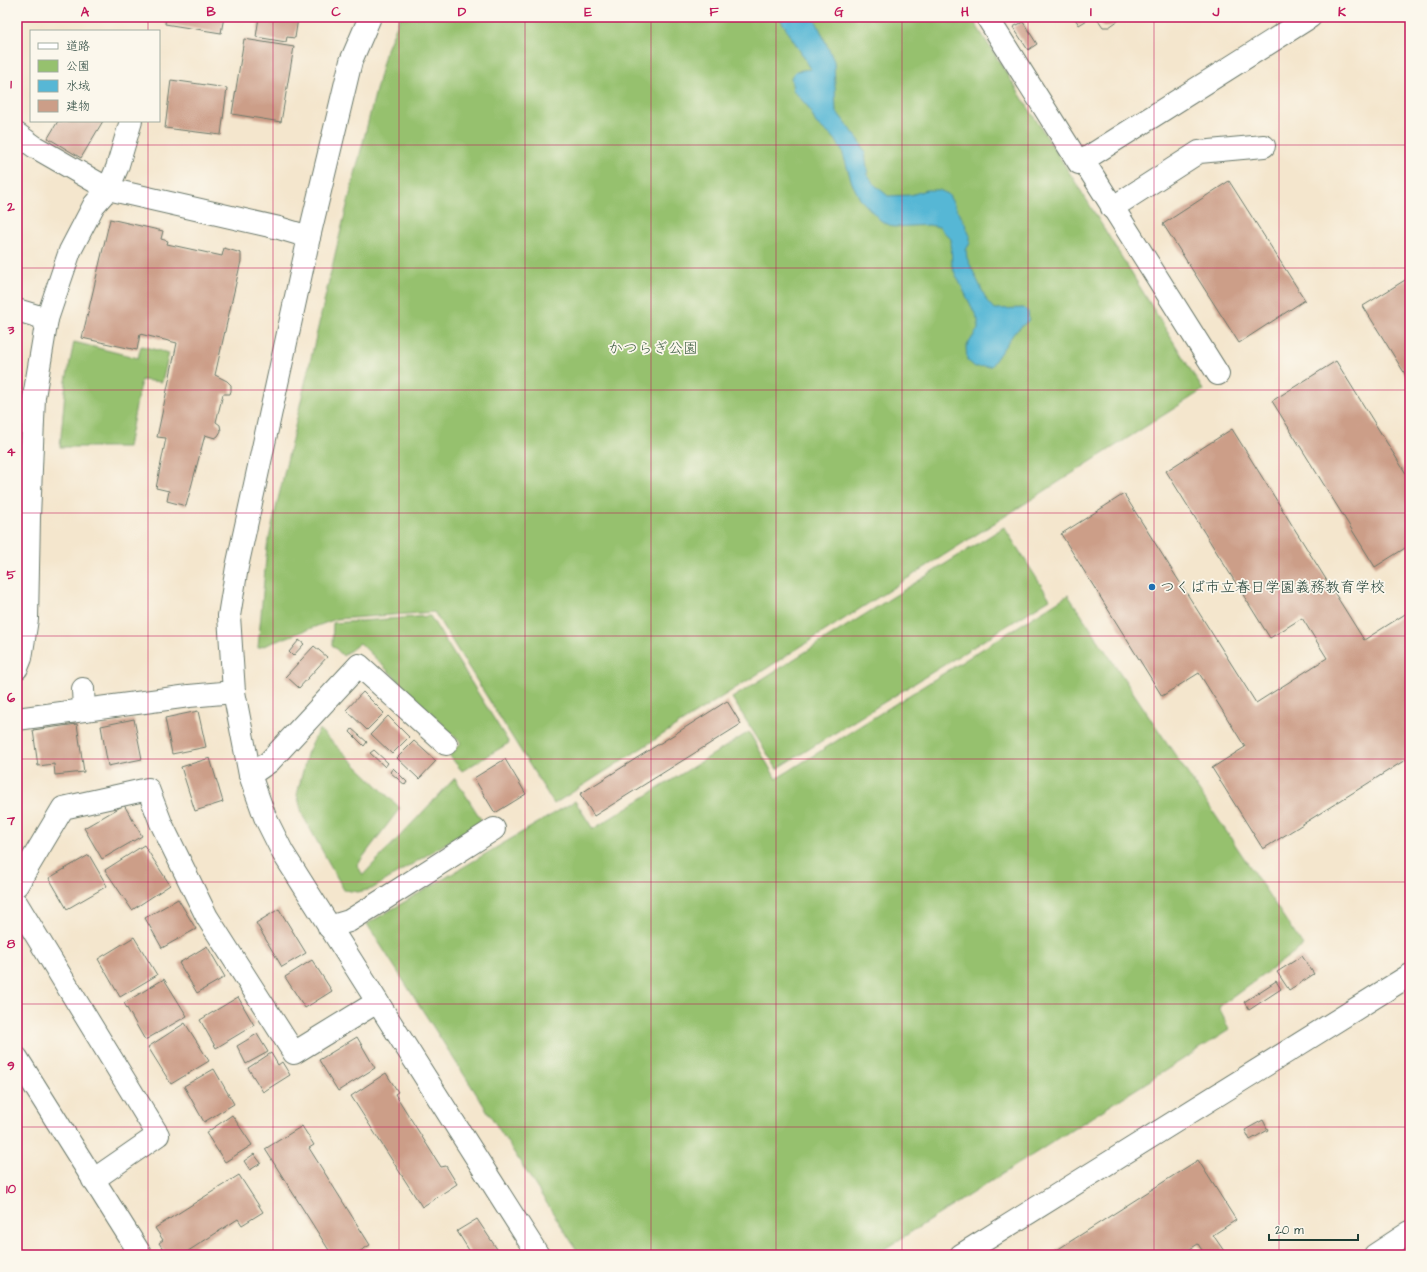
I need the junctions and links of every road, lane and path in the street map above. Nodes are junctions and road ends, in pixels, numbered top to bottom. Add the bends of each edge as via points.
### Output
1 (370, 17) edge
2 (987, 17) edge
3 (1310, 17) edge
4 (131, 122) edge
5 (17, 134) edge
6 (1264, 146) dead end
7 (1083, 160) junction
8 (108, 189) junction
9 (1112, 208) junction
10 (309, 237) junction
11 (17, 310) edge
12 (47, 319) junction
13 (1218, 374) dead end
14 (23, 515) edge
15 (17, 668) edge
16 (234, 692) junction
17 (17, 719) edge
18 (446, 744) dead end
19 (250, 775) junction
20 (494, 829) dead end
21 (17, 885) edge
22 (17, 904) edge
23 (329, 927) junction
24 (1407, 984) edge
25 (377, 1002) junction
26 (17, 1058) edge
27 (93, 1180) junction
28 (1410, 1232) edge
29 (141, 1255) edge
30 (538, 1255) edge
31 (961, 1255) edge
32 (1375, 1255) edge

1 - 10 street via 351,61
2 - 7 street via 1079,163
3 - 7 street
4 - 8 street
5 - 8 street
6 - 9 street via 1199,152
7 - 9 street
8 - 10 street via 272,226
8 - 12 street via 94,205 70,251
9 - 13 street
10 - 16 street via 234,581 229,616
11 - 12 street
12 - 14 street via 34,397
14 - 15 street via 27,619
16 - 17 street via 83,700
16 - 19 street
18 - 19 street via 359,665 269,762
19 - 23 street via 265,817 283,854
20 - 23 street via 349,921
21 - 25 street via 63,808 148,789 161,823 207,917 294,1053
22 - 27 street via 158,1135
23 - 25 street
24 - 31 street
25 - 30 street
26 - 27 street
27 - 29 street
28 - 32 street

